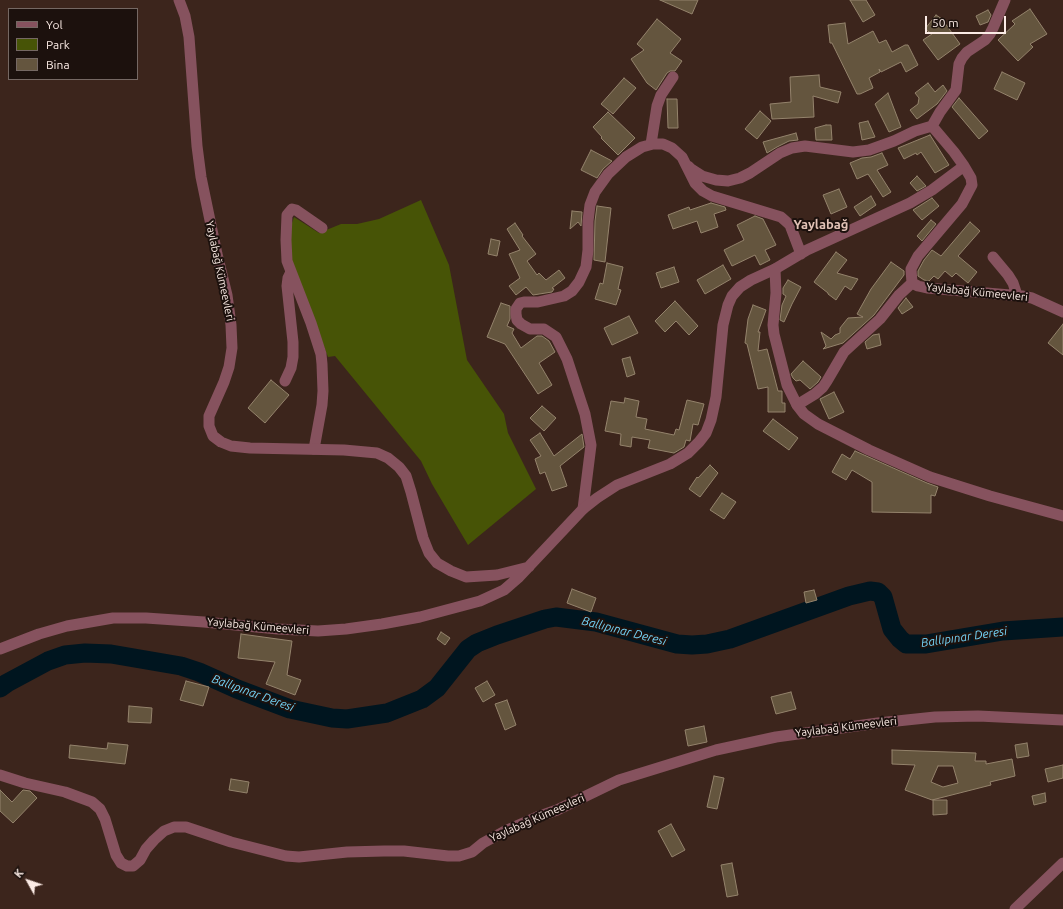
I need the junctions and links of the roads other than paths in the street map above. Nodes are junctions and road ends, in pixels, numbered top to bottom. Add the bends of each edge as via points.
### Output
1 (179, 0) edge
2 (1005, 0) edge
3 (673, 77) dead end
4 (932, 126) junction
5 (651, 144) junction
6 (682, 157) junction
7 (964, 166) junction
8 (322, 228) dead end
9 (801, 254) junction
10 (993, 257) dead end
11 (775, 269) junction
12 (291, 272) junction
13 (912, 282) junction
14 (1017, 295) junction
15 (1063, 312) edge
16 (285, 381) dead end
17 (797, 405) junction
18 (314, 449) junction
19 (583, 509) junction
20 (1063, 516) edge
21 (530, 566) junction
22 (0, 649) edge
23 (1063, 720) edge
24 (0, 774) edge
25 (1063, 863) edge
26 (1015, 909) edge

1 - 18 street, Yaylabağ Kümeevleri via 189,37 196,146 231,325 232,348 229,366 209,416 209,426 213,436 231,446
2 - 4 street via 990,34 962,58 956,90
3 - 5 street via 657,106
4 - 6 street via 915,130 869,150 852,152 805,146 792,148 750,173 728,181 702,176 691,169
4 - 7 street, Yaylabağ Kümeevleri
5 - 6 street via 663,144
5 - 19 street via 626,157 608,174 595,192 588,221 586,267 579,282 564,296 520,303 516,309 517,320 521,324 530,329 544,330 556,337 567,359 585,414 591,445
6 - 9 street via 695,183 703,191 781,217 790,225
7 - 9 street, Yaylabağ Kümeevleri via 910,203
7 - 13 street, Yaylabağ Kümeevleri via 971,178 970,191 918,256 911,269
8 - 12 street via 296,210 289,211 286,240 287,261
9 - 11 street, Yaylabağ Kümeevleri
10 - 14 street via 1008,275
11 - 17 street via 774,334 788,385
11 - 19 street, Yaylabağ Kümeevleri via 750,280 732,296 728,305 723,326 716,397 711,420 699,442 688,453 670,464 617,485
12 - 16 street via 287,286 293,357
12 - 18 street via 321,354 322,406
13 - 14 street, Yaylabağ Kümeevleri via 927,288
13 - 17 street, Yaylabağ Kümeevleri via 880,319 844,352 823,387
14 - 15 street, Yaylabağ Kümeevleri via 1032,298
17 - 20 street via 818,424 910,469 982,494
18 - 21 street, Yaylabağ Kümeevleri via 376,453 399,467 406,476 429,553 437,563 451,571 466,577 481,577
19 - 21 street, Yaylabağ Kümeevleri
21 - 22 street, Yaylabağ Kümeevleri via 504,590 480,601 382,624 318,631 146,618 113,618 67,626
23 - 24 street, Yaylabağ Kümeevleri via 978,716 935,717 776,737 716,750 619,780 557,810 504,831 472,852 459,856 404,851 286,856 186,827 174,827 164,831 154,840 134,866 127,866 121,863 116,855 105,819 100,809 92,802
25 - 26 street

